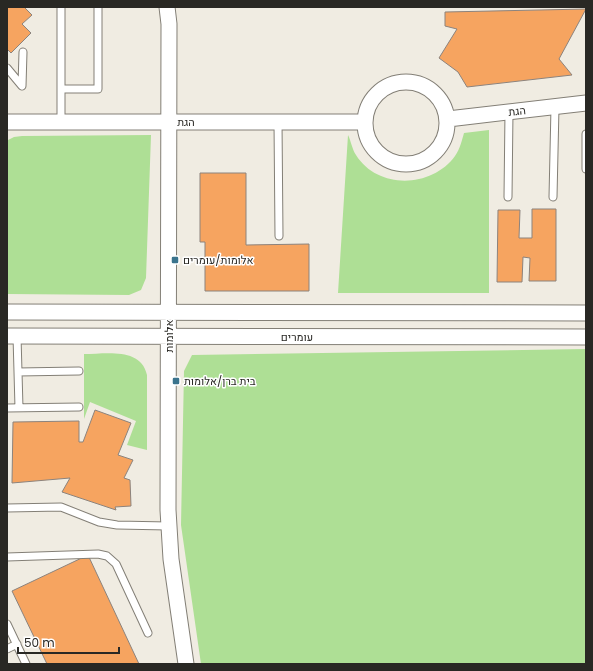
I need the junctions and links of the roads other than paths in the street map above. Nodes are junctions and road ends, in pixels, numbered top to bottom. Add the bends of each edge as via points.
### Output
1 (61, 7) edge
2 (98, 7) edge
3 (167, 7) edge
4 (23, 52) dead end
5 (7, 68) edge
6 (61, 88) junction
7 (586, 103) edge
8 (555, 107) junction
9 (509, 112) junction
10 (448, 119) junction
11 (7, 122) edge
12 (61, 122) junction
13 (168, 122) junction
14 (278, 122) junction
15 (365, 122) junction
16 (586, 134) edge
17 (586, 169) edge
18 (508, 197) dead end
19 (553, 197) dead end
20 (279, 236) dead end
21 (7, 312) edge
22 (169, 312) junction
23 (586, 313) edge
24 (12, 336) edge
25 (169, 337) junction
26 (586, 337) edge
27 (79, 371) dead end
28 (18, 372) junction
29 (80, 407) dead end
30 (7, 408) edge
31 (19, 408) junction
32 (7, 508) edge
33 (168, 526) junction
34 (7, 557) edge
35 (7, 624) edge
36 (148, 633) dead end
37 (17, 644) junction
38 (7, 649) edge
39 (26, 664) edge
40 (186, 664) edge

1 - 6 lane
2 - 6 lane via 98,89
3 - 13 street, אלומות
4 - 5 lane via 22,86
6 - 12 lane
7 - 8 street, הגת
8 - 9 street, הגת
8 - 19 lane
9 - 10 street, הגת
9 - 18 lane
10 - 15 street via 444,105 434,92 421,84 405,81 389,85 376,95 368,108
10 - 15 street via 445,137 437,150 424,160 408,164 392,162 379,153 369,140
11 - 12 street, הגת
12 - 13 street, הגת
13 - 14 street, הגת
13 - 22 street, אלומות
14 - 15 street, הגת
14 - 20 lane
16 - 17 lane
21 - 22 street
22 - 23 street
22 - 25 street, אלומות
24 - 25 street, עומרים
24 - 28 lane
25 - 26 street, עומרים
25 - 33 street, אלומות
27 - 28 lane
28 - 31 lane
29 - 31 lane
30 - 31 lane
32 - 33 lane via 60,507 99,522
33 - 40 street, אלומות
34 - 36 lane via 74,558 102,554 112,559
35 - 37 lane
37 - 38 lane
37 - 39 lane

